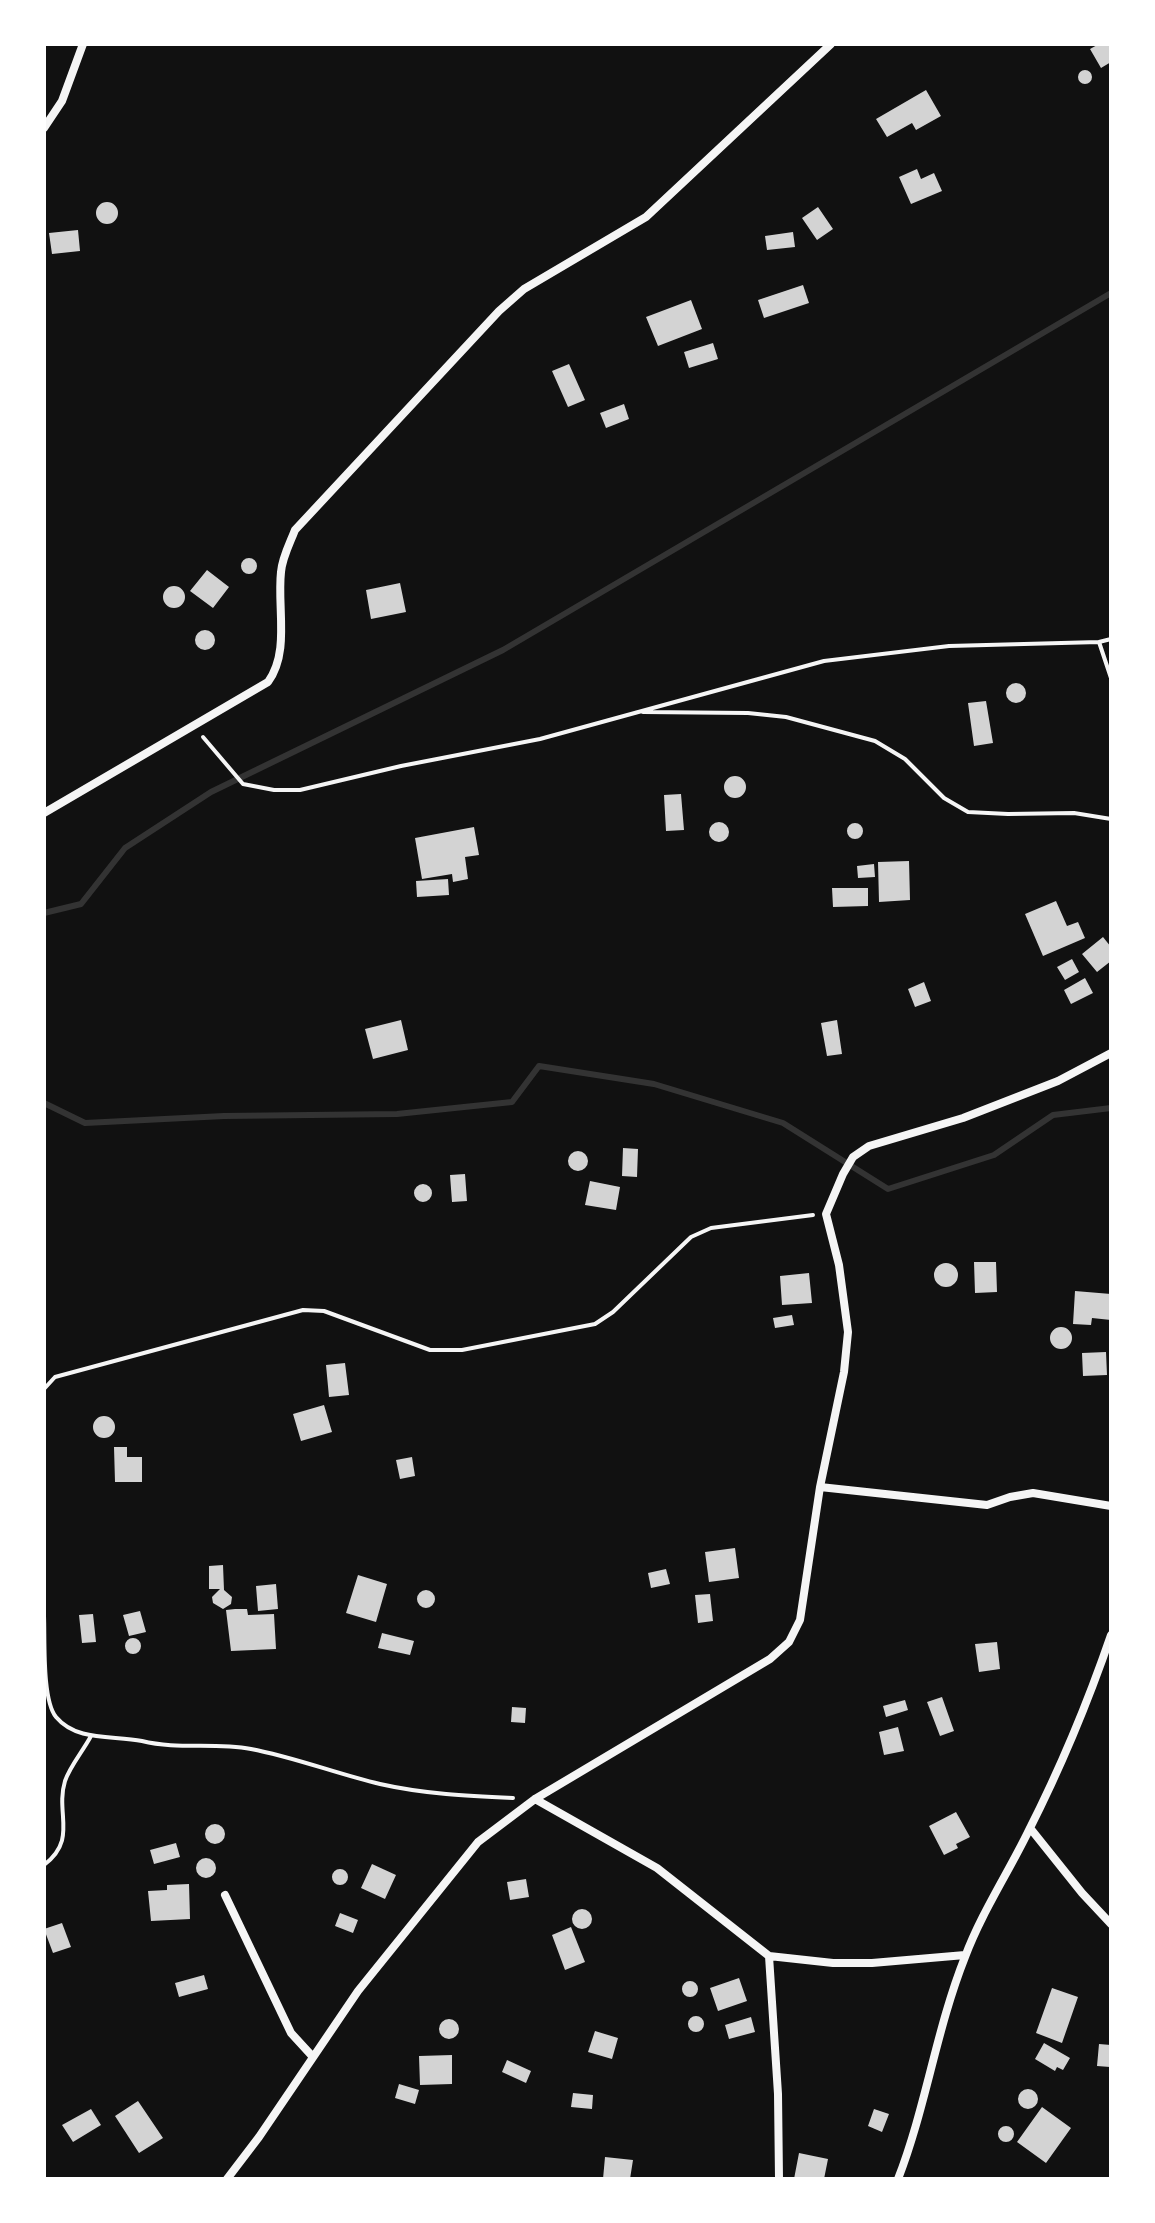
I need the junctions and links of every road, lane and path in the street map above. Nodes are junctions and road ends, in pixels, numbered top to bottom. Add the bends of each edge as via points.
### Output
1 (83, 44) edge
2 (831, 44) edge
3 (47, 118) edge
4 (44, 128) edge
5 (1111, 639) edge
6 (1099, 642) junction
7 (1111, 678) edge
8 (637, 711) junction
9 (194, 726) junction
10 (44, 813) edge
11 (1111, 819) edge
12 (1111, 1053) edge
13 (826, 1214) junction
14 (44, 1389) edge
15 (820, 1487) junction
16 (1111, 1506) edge
17 (44, 1616) edge
18 (1111, 1635) edge
19 (91, 1736) junction
20 (535, 1799) junction
21 (1030, 1828) junction
22 (44, 1865) edge
23 (225, 1895) dead end
24 (1111, 1924) edge
25 (965, 1955) junction
26 (769, 1956) junction
27 (313, 2057) junction
28 (227, 2179) edge
29 (779, 2179) edge
30 (898, 2179) edge

1 - 3 street via 62,101
2 - 9 street via 646,217 524,289 499,311 295,530 281,569 277,669 268,682
3 - 4 street
5 - 6 path
6 - 7 path
6 - 8 path via 949,646 824,661
8 - 9 path via 540,739 300,790 243,784
8 - 11 path via 786,717 875,741 968,812 1074,813
9 - 10 street
12 - 13 street via 1058,1081 963,1118 869,1146 853,1157
13 - 14 path via 711,1228 691,1237 595,1324 462,1350 430,1350 324,1311 303,1310 55,1377
13 - 15 street via 848,1332
15 - 16 street via 987,1505 1033,1493
15 - 20 street via 800,1620 789,1642 770,1659
17 - 19 path via 49,1698 55,1715 68,1728
18 - 21 street
19 - 20 path via 163,1746 252,1749 398,1787
19 - 22 path via 63,1786 62,1847
20 - 26 street via 657,1868
20 - 27 street via 478,1842 358,1991
21 - 24 street
21 - 25 street
23 - 27 street via 291,2033
25 - 26 street via 872,1963
25 - 30 street
26 - 29 street
27 - 28 street

